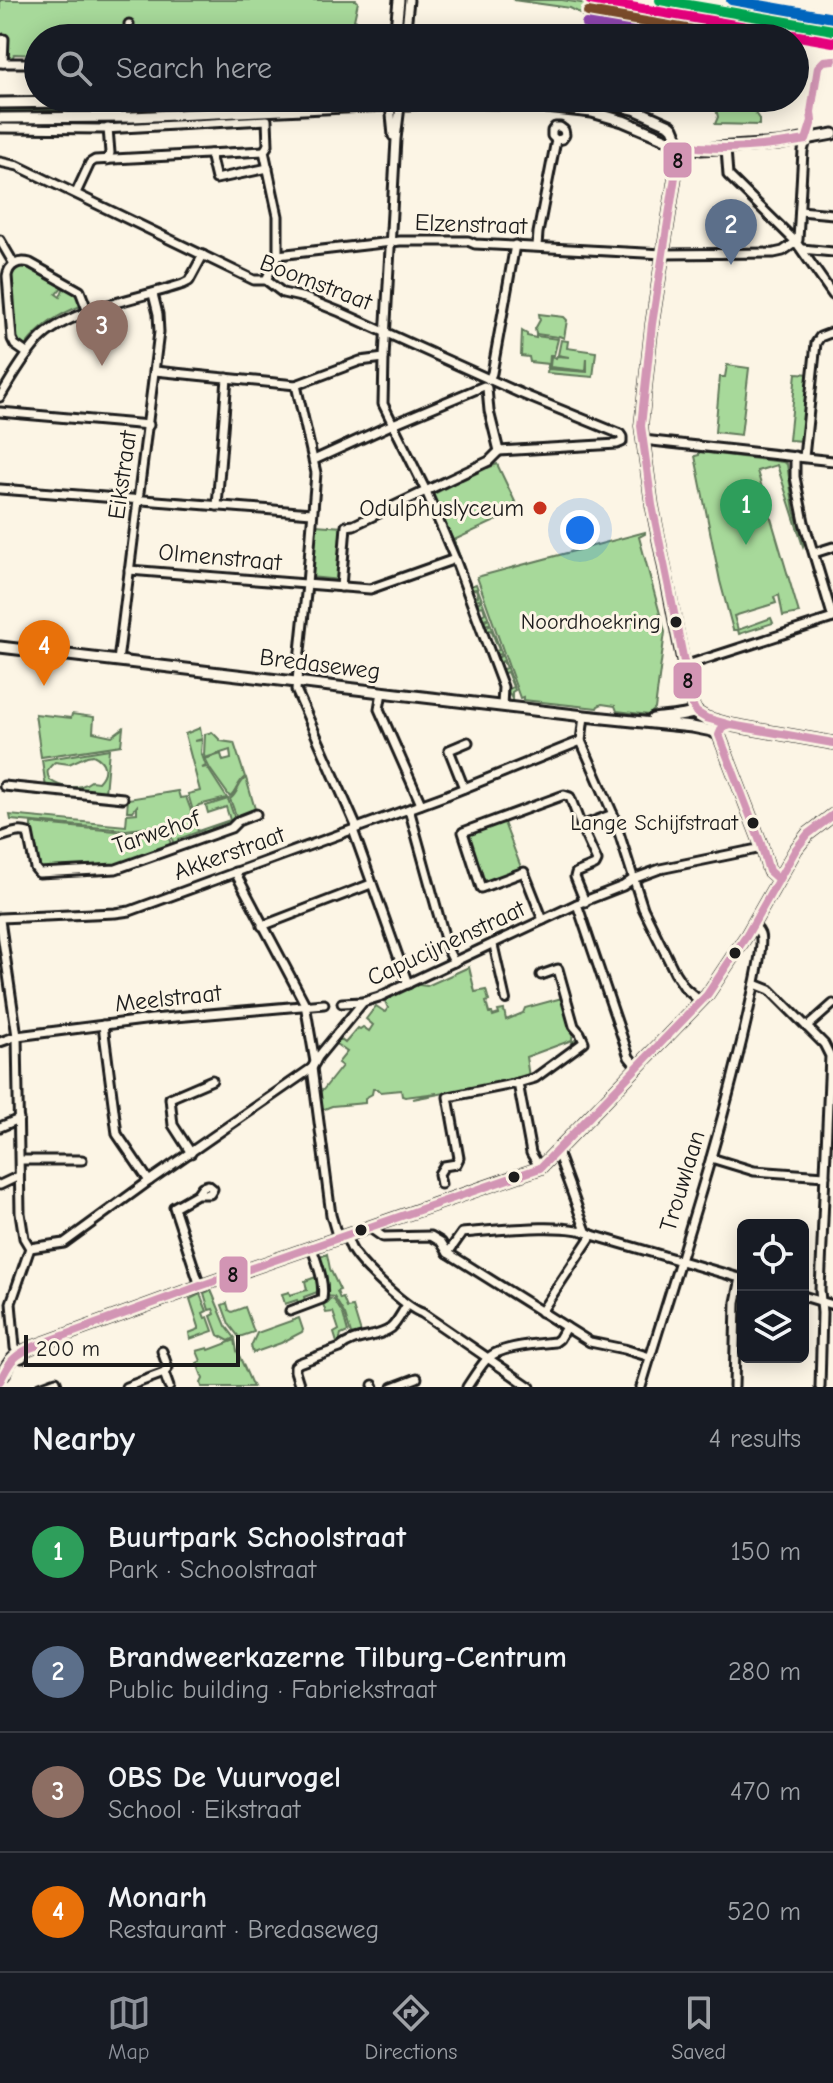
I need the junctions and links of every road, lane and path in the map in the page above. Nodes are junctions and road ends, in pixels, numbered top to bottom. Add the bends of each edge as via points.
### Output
1 (399, 0) edge
2 (409, 0) edge
3 (630, 0) edge
4 (396, 24) edge
5 (406, 24) edge
6 (626, 24) edge
7 (4, 39) dead end
8 (2, 63) edge
9 (24, 63) edge
10 (24, 102) edge
11 (0, 103) edge
12 (120, 112) edge
13 (132, 112) edge
14 (214, 112) edge
15 (395, 112) edge
16 (585, 112) edge
17 (641, 112) edge
18 (602, 114) joint
19 (120, 117) junction
20 (132, 117) junction
21 (0, 118) edge
22 (0, 128) edge
23 (108, 128) junction
24 (833, 134) edge
25 (556, 140) dead end
26 (806, 140) junction
27 (680, 145) junction
28 (726, 149) junction
29 (264, 151) junction
30 (210, 154) junction
31 (107, 160) junction
32 (0, 162) edge
33 (268, 168) junction
34 (76, 193) junction
35 (800, 211) junction
36 (833, 214) edge
37 (0, 240) edge
38 (390, 242) junction
39 (796, 242) junction
40 (515, 245) junction
41 (537, 246) junction
42 (802, 249) junction
43 (833, 252) edge
44 (663, 253) junction
45 (203, 255) junction
46 (278, 255) junction
47 (14, 264) junction
48 (266, 280) junction
49 (153, 294) junction
50 (833, 295) edge
51 (88, 312) junction
52 (385, 331) junction
53 (833, 332) edge
54 (28, 354) junction
55 (384, 358) junction
56 (155, 371) junction
57 (227, 378) junction
58 (487, 382) junction
59 (296, 385) junction
60 (0, 397) edge
61 (0, 412) edge
62 (393, 424) junction
63 (149, 425) junction
64 (643, 440) junction
65 (499, 451) junction
66 (800, 456) junction
67 (314, 460) junction
68 (833, 461) edge
69 (0, 489) edge
70 (426, 491) junction
71 (138, 500) junction
72 (217, 506) junction
73 (312, 513) junction
74 (833, 547) edge
75 (814, 553) junction
76 (455, 559) junction
77 (129, 570) junction
78 (307, 584) junction
79 (341, 587) junction
80 (833, 618) edge
81 (0, 647) edge
82 (118, 661) junction
83 (684, 666) junction
84 (297, 681) junction
85 (382, 692) junction
86 (502, 706) junction
87 (691, 714) junction
88 (584, 716) junction
89 (636, 721) junction
90 (663, 724) junction
91 (731, 725) junction
92 (719, 735) junction
93 (581, 741) junction
94 (468, 742) dead end
95 (833, 743) edge
96 (4, 786) dead end
97 (464, 788) junction
98 (123, 798) dead end
99 (421, 804) junction
100 (409, 809) junction
101 (256, 814) dead end
102 (613, 814) junction
103 (833, 815) edge
104 (581, 826) junction
105 (355, 829) junction
106 (0, 837) edge
107 (762, 848) junction
108 (235, 872) junction
109 (633, 879) junction
110 (778, 879) junction
111 (371, 884) junction
112 (581, 903) junction
113 (0, 919) edge
114 (543, 920) junction
115 (262, 926) junction
116 (752, 926) junction
117 (493, 943) junction
118 (454, 962) junction
119 (541, 975) dead end
120 (10, 984) junction
121 (408, 984) junction
122 (755, 984) junction
123 (0, 986) edge
124 (506, 1000) dead end
125 (363, 1002) junction
126 (701, 1002) junction
127 (342, 1003) dead end
128 (305, 1004) junction
129 (324, 1004) dead end
130 (833, 1004) edge
131 (103, 1025) junction
132 (807, 1027) junction
133 (17, 1036) junction
134 (0, 1042) edge
135 (314, 1065) junction
136 (638, 1068) junction
137 (212, 1080) dead end
138 (518, 1083) junction
139 (727, 1101) junction
140 (738, 1104) dead end
141 (19, 1119) junction
142 (0, 1127) edge
143 (557, 1152) junction
144 (191, 1153) junction
145 (711, 1158) junction
146 (20, 1160) junction
147 (82, 1160) dead end
148 (540, 1168) junction
149 (19, 1176) junction
150 (825, 1176) junction
151 (149, 1181) junction
152 (0, 1185) edge
153 (197, 1194) dead end
154 (447, 1202) junction
155 (370, 1228) junction
156 (589, 1233) junction
157 (342, 1237) junction
158 (30, 1248) junction
159 (312, 1248) junction
160 (448, 1253) junction
161 (680, 1260) junction
162 (737, 1277) edge
163 (200, 1286) junction
164 (739, 1291) edge
165 (809, 1298) edge
166 (821, 1302) junction
167 (407, 1305) junction
168 (833, 1305) edge
169 (290, 1311) dead end
170 (541, 1312) junction
171 (566, 1327) junction
172 (162, 1351) dead end
173 (20, 1356) junction
174 (650, 1357) junction
175 (487, 1358) junction
176 (164, 1373) junction
177 (2, 1378) edge
178 (417, 1378) dead end
179 (40, 1387) edge
180 (58, 1387) edge
181 (126, 1387) edge
182 (169, 1387) edge
183 (300, 1387) edge
184 (393, 1387) edge
185 (467, 1387) edge
186 (530, 1387) edge
187 (641, 1387) edge
188 (734, 1387) edge
189 (820, 1387) edge

1 - 4 street
2 - 5 street
3 - 6 street
7 - 8 street
8 - 9 street
10 - 11 street
12 - 19 street
13 - 20 street
14 - 20 street
15 - 38 street
16 - 18 street
17 - 27 street via 670,125
18 - 27 street
19 - 20 street
19 - 21 street
22 - 23 street
23 - 29 street via 267,120
23 - 31 street
24 - 26 street
25 - 41 street
26 - 28 street
26 - 35 street
27 - 28 street
27 - 44 street
28 - 39 street via 728,175
29 - 30 street
29 - 33 street
30 - 31 street
30 - 33 street via 216,179
31 - 34 street via 92,161
32 - 34 street, Boomstraat
33 - 46 street via 278,216
34 - 45 street, Boomstraat
35 - 36 street
35 - 39 street
37 - 47 street
38 - 40 street, Elzenstraat
38 - 46 street, Elzenstraat
38 - 52 street
39 - 42 street
39 - 44 street, Elzenstraat via 774,253
40 - 41 street, Elzenstraat
40 - 58 street
41 - 44 street, Elzenstraat
42 - 43 street
42 - 50 street
44 - 64 street
45 - 48 street, Boomstraat via 254,280
45 - 49 street via 189,281
46 - 48 street
47 - 51 street via 30,263 80,291
47 - 54 street via 7,276 12,339
48 - 52 street, Boomstraat via 283,293
49 - 51 street
49 - 56 street, Eikstraat via 159,324
51 - 54 street via 55,327
52 - 55 street
52 - 58 street, Boomstraat
53 - 66 street via 816,343
54 - 60 street
55 - 59 street via 360,361
55 - 62 street via 383,404
56 - 57 street
56 - 63 street, Eikstraat
57 - 59 street
57 - 72 street
58 - 62 street
58 - 65 street
58 - 65 street, Boomstraat via 620,434 622,440
59 - 67 street
61 - 63 street
62 - 67 street
62 - 70 street
63 - 71 street, Eikstraat
64 - 66 street
64 - 83 street
65 - 70 street
66 - 68 street
66 - 75 street via 795,477
67 - 73 street
69 - 71 street
70 - 76 street
70 - 79 street via 346,526
71 - 72 street
71 - 77 street, Eikstraat
72 - 73 street
73 - 78 street
74 - 75 street
75 - 80 street
76 - 79 street, Olmenstraat via 369,589
76 - 86 street via 503,687
77 - 78 street, Olmenstraat
77 - 82 street, Eikstraat
78 - 79 street, Olmenstraat
78 - 84 street
80 - 83 street
81 - 82 street, Bredaseweg
82 - 84 street, Bredaseweg
83 - 87 street
84 - 85 street, Bredaseweg
84 - 105 street via 296,690
85 - 86 street, Bredaseweg
85 - 99 street via 379,709
86 - 88 street, Bredaseweg
87 - 89 street, Bredaseweg
87 - 90 street
87 - 91 street
88 - 89 street, Bredaseweg
88 - 93 street
89 - 90 street, Bredaseweg
90 - 92 street, Bredaseweg
91 - 92 street
91 - 95 street
92 - 107 street
93 - 97 street, Akkerstraat
93 - 102 street
94 - 97 street via 449,750
96 - 98 street
97 - 99 street, Akkerstraat
99 - 100 street, Akkerstraat
100 - 105 street, Akkerstraat
100 - 118 street
101 - 106 street, Tarwehof via 116,869 39,873 28,833
102 - 104 street
102 - 109 street
103 - 110 street via 808,834
104 - 112 street via 597,861 576,873
104 - 114 street via 570,797 564,795 463,832 481,888 524,872
105 - 108 street, Akkerstraat
105 - 111 street
107 - 109 street, Capucijnenstraat
107 - 110 street via 769,871
108 - 113 street, Akkerstraat via 130,911
108 - 115 street
109 - 112 street, Capucijnenstraat
109 - 126 street via 675,973
110 - 116 street
111 - 115 street
111 - 121 street
112 - 114 street, Capucijnenstraat
112 - 136 street via 629,1057
113 - 120 street
114 - 117 street, Capucijnenstraat
115 - 128 street
116 - 122 street, Trouwlaan via 761,939
116 - 126 street
117 - 118 street, Capucijnenstraat
117 - 124 street
118 - 121 street, Capucijnenstraat
119 - 138 street via 558,969 574,1026 584,1042 535,1078
120 - 123 street
120 - 133 street
121 - 125 street, Capucijnenstraat
122 - 132 street via 770,990
122 - 139 street, Trouwlaan
125 - 127 street
125 - 135 street, Capucijnenstraat
126 - 136 street
128 - 129 street, Meelstraat
128 - 131 street, Meelstraat
128 - 135 street
130 - 132 street
131 - 133 street, Meelstraat
131 - 151 street via 117,1134
132 - 150 street via 830,1056
133 - 134 street, Meelstraat
133 - 141 street
135 - 144 street, Capucijnenstraat
135 - 157 street via 331,1215
136 - 143 street
137 - 144 street via 170,1098 173,1125
138 - 148 street via 531,1153
138 - 154 street via 448,1097 459,1158 439,1174
139 - 140 street
139 - 145 street, Trouwlaan
141 - 142 street
141 - 146 street
143 - 148 street
143 - 156 street
144 - 151 street, Capucijnenstraat
145 - 150 street via 754,1171
145 - 161 street, Trouwlaan
146 - 147 street
146 - 149 street
148 - 154 street
149 - 152 street
149 - 158 street via 20,1213
150 - 166 street
151 - 158 street, Capucijnenstraat via 64,1243
153 - 163 street via 174,1207
154 - 155 street
155 - 157 street
155 - 160 street via 383,1237 431,1236
156 - 160 street via 556,1228 462,1233
156 - 161 street
156 - 170 street
157 - 159 street
157 - 167 street
158 - 173 street via 11,1303
159 - 163 street
159 - 169 street via 322,1299
160 - 170 street
161 - 162 street
161 - 174 street, Trouwlaan
163 - 173 street
164 - 188 street
165 - 166 street
166 - 168 street
166 - 189 street
167 - 175 street
167 - 183 street via 390,1328 295,1366
170 - 171 street
171 - 174 street via 590,1342
171 - 175 street via 555,1342
172 - 176 street via 168,1368
173 - 177 street
174 - 187 street, Trouwlaan
175 - 185 street
175 - 186 street
176 - 181 street
176 - 182 street
178 - 184 street
179 - 180 street via 56,1381

